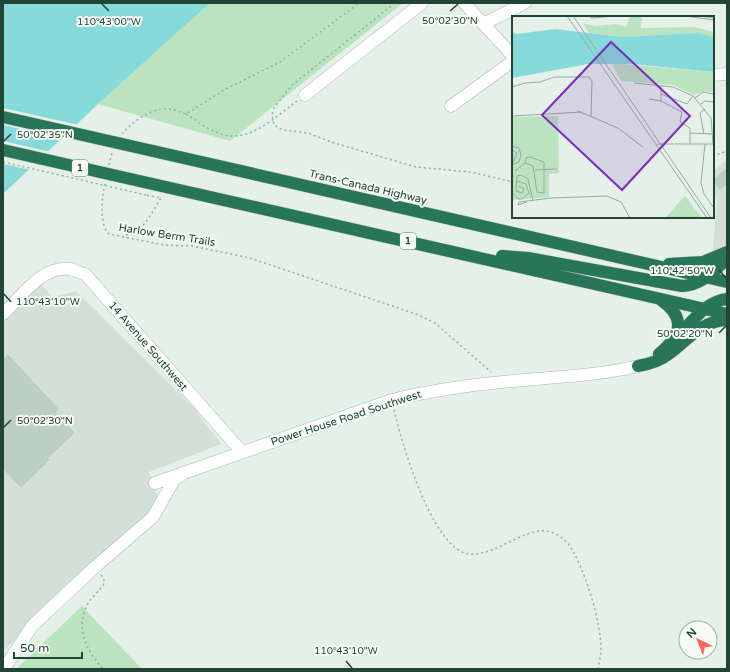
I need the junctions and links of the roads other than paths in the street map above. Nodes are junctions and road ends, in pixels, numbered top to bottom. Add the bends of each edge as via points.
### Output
1 (422, 3) edge
2 (464, 3) edge
3 (525, 3) edge
4 (484, 24) junction
5 (512, 55) edge
6 (512, 62) edge
7 (727, 74) edge
8 (714, 75) edge
9 (305, 95) road end
10 (451, 106) dead end
11 (3, 117) edge
12 (3, 150) edge
13 (727, 252) edge
14 (461, 253) junction
15 (727, 259) edge
16 (636, 262) junction
17 (707, 277) junction
18 (727, 282) edge
19 (659, 298) junction
20 (727, 299) edge
21 (705, 309) junction
22 (3, 314) edge
23 (727, 314) edge
24 (727, 320) edge
25 (665, 349) junction
26 (638, 366) junction
27 (242, 452) junction
28 (182, 475) junction
29 (155, 483) dead end
30 (4, 669) edge

1 - 9 street
2 - 4 street
3 - 4 street
4 - 5 street
6 - 10 street
7 - 8 street
11 - 16 highway, Trans-Canada Highway, bridge
12 - 14 highway, 1, bridge
13 - 16 highway via 710,260 688,264
14 - 17 highway via 528,258 682,286 694,285
14 - 19 highway, 1
15 - 17 highway
16 - 17 highway, Trans-Canada Highway
17 - 18 highway, Trans-Canada Highway
19 - 21 highway, 1
19 - 25 highway via 672,308 679,326
20 - 21 highway
21 - 23 highway, 1
21 - 25 highway
22 - 27 street, 14 Avenue Southwest via 41,277 54,270 70,269 85,274
24 - 26 highway via 718,320 701,326 669,354 652,363
25 - 26 highway
26 - 27 street, Power House Road Southwest via 602,373 428,391 392,400
27 - 28 street, Power House Road Southwest
28 - 29 street, Power House Road Southwest
28 - 30 street via 174,480 153,517 32,626

